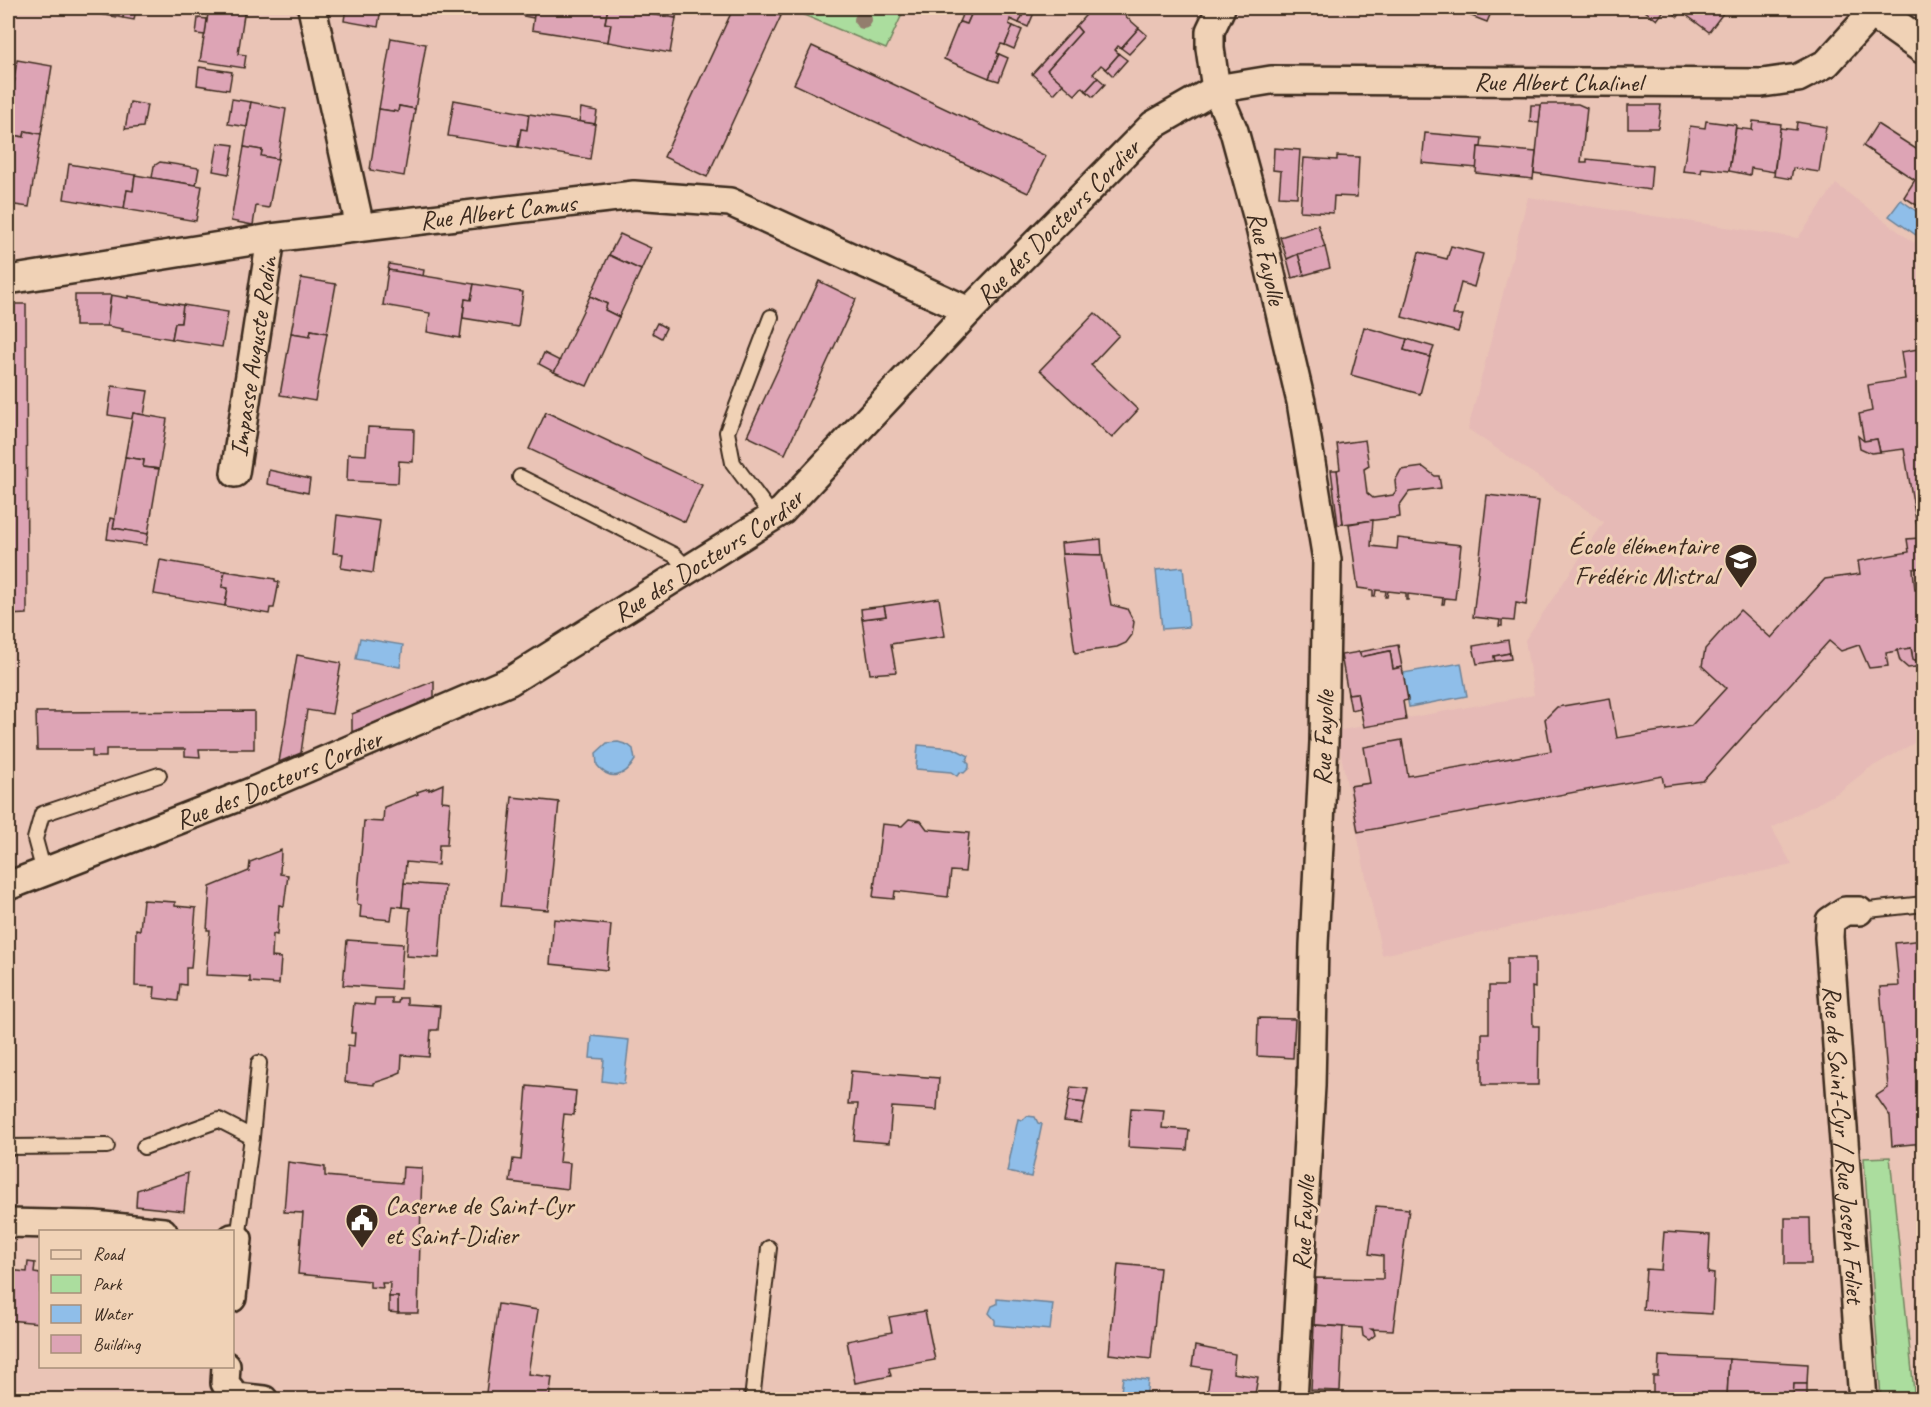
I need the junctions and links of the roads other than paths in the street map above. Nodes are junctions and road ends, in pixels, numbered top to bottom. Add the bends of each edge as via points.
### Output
1 (312, 8) edge
2 (1221, 8) edge
3 (1872, 9) edge
4 (1923, 47) edge
5 (1216, 89) junction
6 (360, 227) junction
7 (271, 238) junction
8 (8, 280) edge
9 (969, 311) junction
10 (771, 317) dead end
11 (235, 472) dead end
12 (520, 477) dead end
13 (773, 517) junction
14 (689, 570) junction
15 (159, 775) dead end
16 (44, 872) junction
17 (8, 886) edge
18 (1923, 904) edge
19 (1859, 911) joint
20 (259, 1063) dead end
21 (252, 1137) junction
22 (107, 1146) dead end
23 (8, 1147) edge
24 (144, 1147) dead end
25 (8, 1223) edge
26 (143, 1230) edge
27 (235, 1239) edge
28 (769, 1248) dead end
29 (234, 1259) edge
30 (226, 1368) edge
31 (264, 1400) edge
32 (752, 1400) edge
33 (1293, 1400) edge
34 (1863, 1400) edge

1 - 6 street
2 - 5 street via 1210,31
3 - 4 street
3 - 5 street, Rue Albert Chalinel via 1827,63 1798,78 1762,83 1271,80
5 - 9 street, Rue des Docteurs Cordier via 1153,125
5 - 33 street, Rue Fayolle via 1237,142 1258,219 1298,390 1327,560 1311,1086
6 - 7 street, Rue Albert Camus
6 - 9 street, Rue Albert Camus via 634,195 730,202
7 - 8 street, Rue Albert Camus
7 - 11 street, Impasse Auguste Rodin
9 - 13 street, Rue des Docteurs Cordier
10 - 13 lane via 727,432 733,463
12 - 14 lane via 674,555
13 - 14 street, Rue des Docteurs Cordier
14 - 16 street, Rue des Docteurs Cordier via 510,681 251,792
15 - 16 lane via 42,814 35,839
16 - 17 street, Rue des Docteurs Cordier
18 - 19 lane
19 - 34 street, Rue de Saint-Cyr / Rue Joseph Foliet via 1845,911 1830,921 1829,937
20 - 21 lane
21 - 24 lane via 219,1120
21 - 27 lane
22 - 23 lane
25 - 26 street
27 - 29 street
28 - 32 lane
30 - 31 street via 225,1383 236,1397

